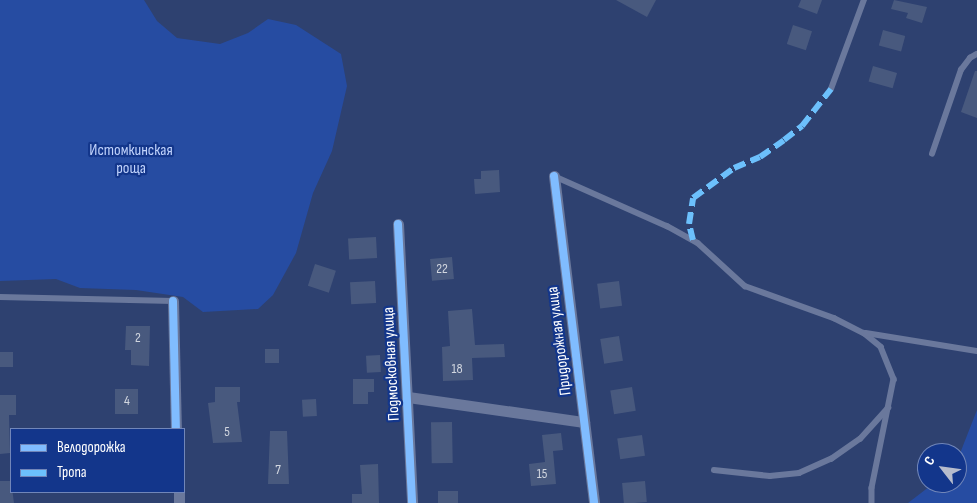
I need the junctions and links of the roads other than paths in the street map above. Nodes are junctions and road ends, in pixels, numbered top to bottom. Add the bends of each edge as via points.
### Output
1 (864, 0) edge
2 (977, 54) edge
3 (831, 89) dead end
4 (932, 154) dead end
5 (554, 176) joint
6 (398, 224) dead end
7 (0, 298) edge
8 (174, 301) joint
9 (864, 333) junction
10 (977, 351) edge
11 (408, 397) junction
12 (889, 407) junction
13 (584, 422) junction
14 (176, 428) edge
15 (714, 470) dead end
16 (412, 503) edge
17 (594, 503) edge
18 (872, 503) edge

1 - 3 lane
2 - 4 lane via 961,70
5 - 9 lane via 698,243 745,286 834,318
5 - 13 street, Придорожная улица
6 - 11 street, Подмосковная улица
7 - 8 lane
8 - 14 street
9 - 10 lane
9 - 12 lane via 880,346 889,360 894,379
11 - 13 street
11 - 16 street, Подмосковная улица
12 - 15 lane via 860,439 831,459 799,473 770,476
12 - 18 lane via 872,488
13 - 17 street, Придорожная улица

